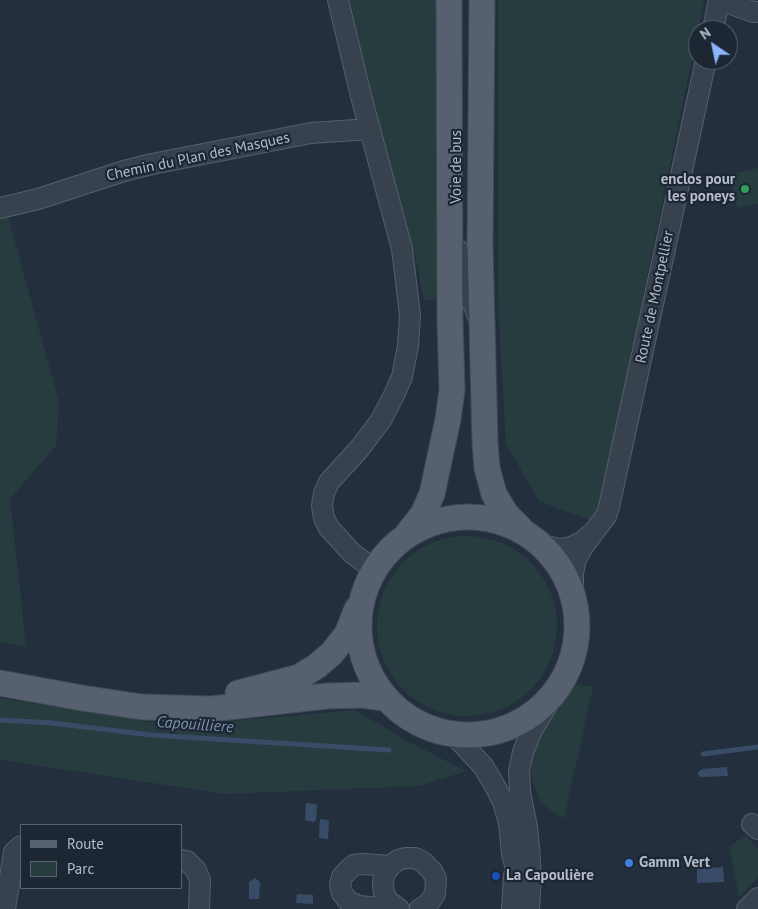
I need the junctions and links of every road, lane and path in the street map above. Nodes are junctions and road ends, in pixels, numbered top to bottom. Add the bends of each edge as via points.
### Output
1 (338, 0) edge
2 (449, 0) edge
3 (457, 0) edge
4 (482, 0) edge
5 (720, 0) edge
6 (758, 12) edge
7 (715, 20) edge
8 (704, 70) edge
9 (370, 129) junction
10 (0, 208) edge
11 (482, 331) junction
12 (596, 530) junction
13 (406, 536) junction
14 (532, 538) junction
15 (374, 569) junction
16 (573, 594) junction
17 (360, 603) junction
18 (0, 683) edge
19 (552, 697) junction
20 (384, 698) junction
21 (173, 707) junction
22 (455, 736) junction
23 (20, 847) edge
24 (182, 860) edge
25 (390, 866) junction
26 (758, 898) edge
27 (4, 909) edge
28 (200, 909) edge
29 (389, 909) edge
30 (399, 909) edge
31 (422, 909) edge
32 (512, 909) edge
33 (529, 909) edge
34 (747, 909) edge

1 - 9 street
2 - 13 main road via 452,390 432,494 423,514
3 - 11 street, Voie de bus via 457,251
4 - 11 main road
5 - 6 street
5 - 7 street
8 - 12 street, Route de Montpellier via 610,507
9 - 10 street, Chemin du Plan des Masques via 311,133 152,164
9 - 15 street via 402,249 410,315 408,346 402,378 381,420 329,482 322,506 329,528 353,554
11 - 14 main road via 485,443 494,494 506,514
12 - 14 street, Route de Montpellier via 569,548 558,549
12 - 16 street, Route de Montpellier via 576,559
13 - 14 main road via 428,524 452,518 478,517 502,522
13 - 15 main road
14 - 16 main road via 554,558
15 - 17 main road
16 - 19 main road via 577,611 576,648 570,666
17 - 20 main road via 361,653 370,677
17 - 21 main road via 347,634 317,666 299,676 225,697
18 - 21 main road via 133,706
19 - 22 main road via 532,715 508,728 482,735
19 - 33 street via 532,730 519,771 529,847
20 - 21 main road via 327,696 211,709
20 - 22 main road via 412,721
22 - 32 street via 483,766 503,802 516,873
23 - 27 street via 14,852
24 - 28 street via 187,860 196,870 200,880
25 - 29 street via 354,865 342,877 340,885 348,901 359,906
25 - 30 street via 382,885 388,901
25 - 31 street via 398,860 416,858 432,871 436,886 434,894
26 - 34 street

